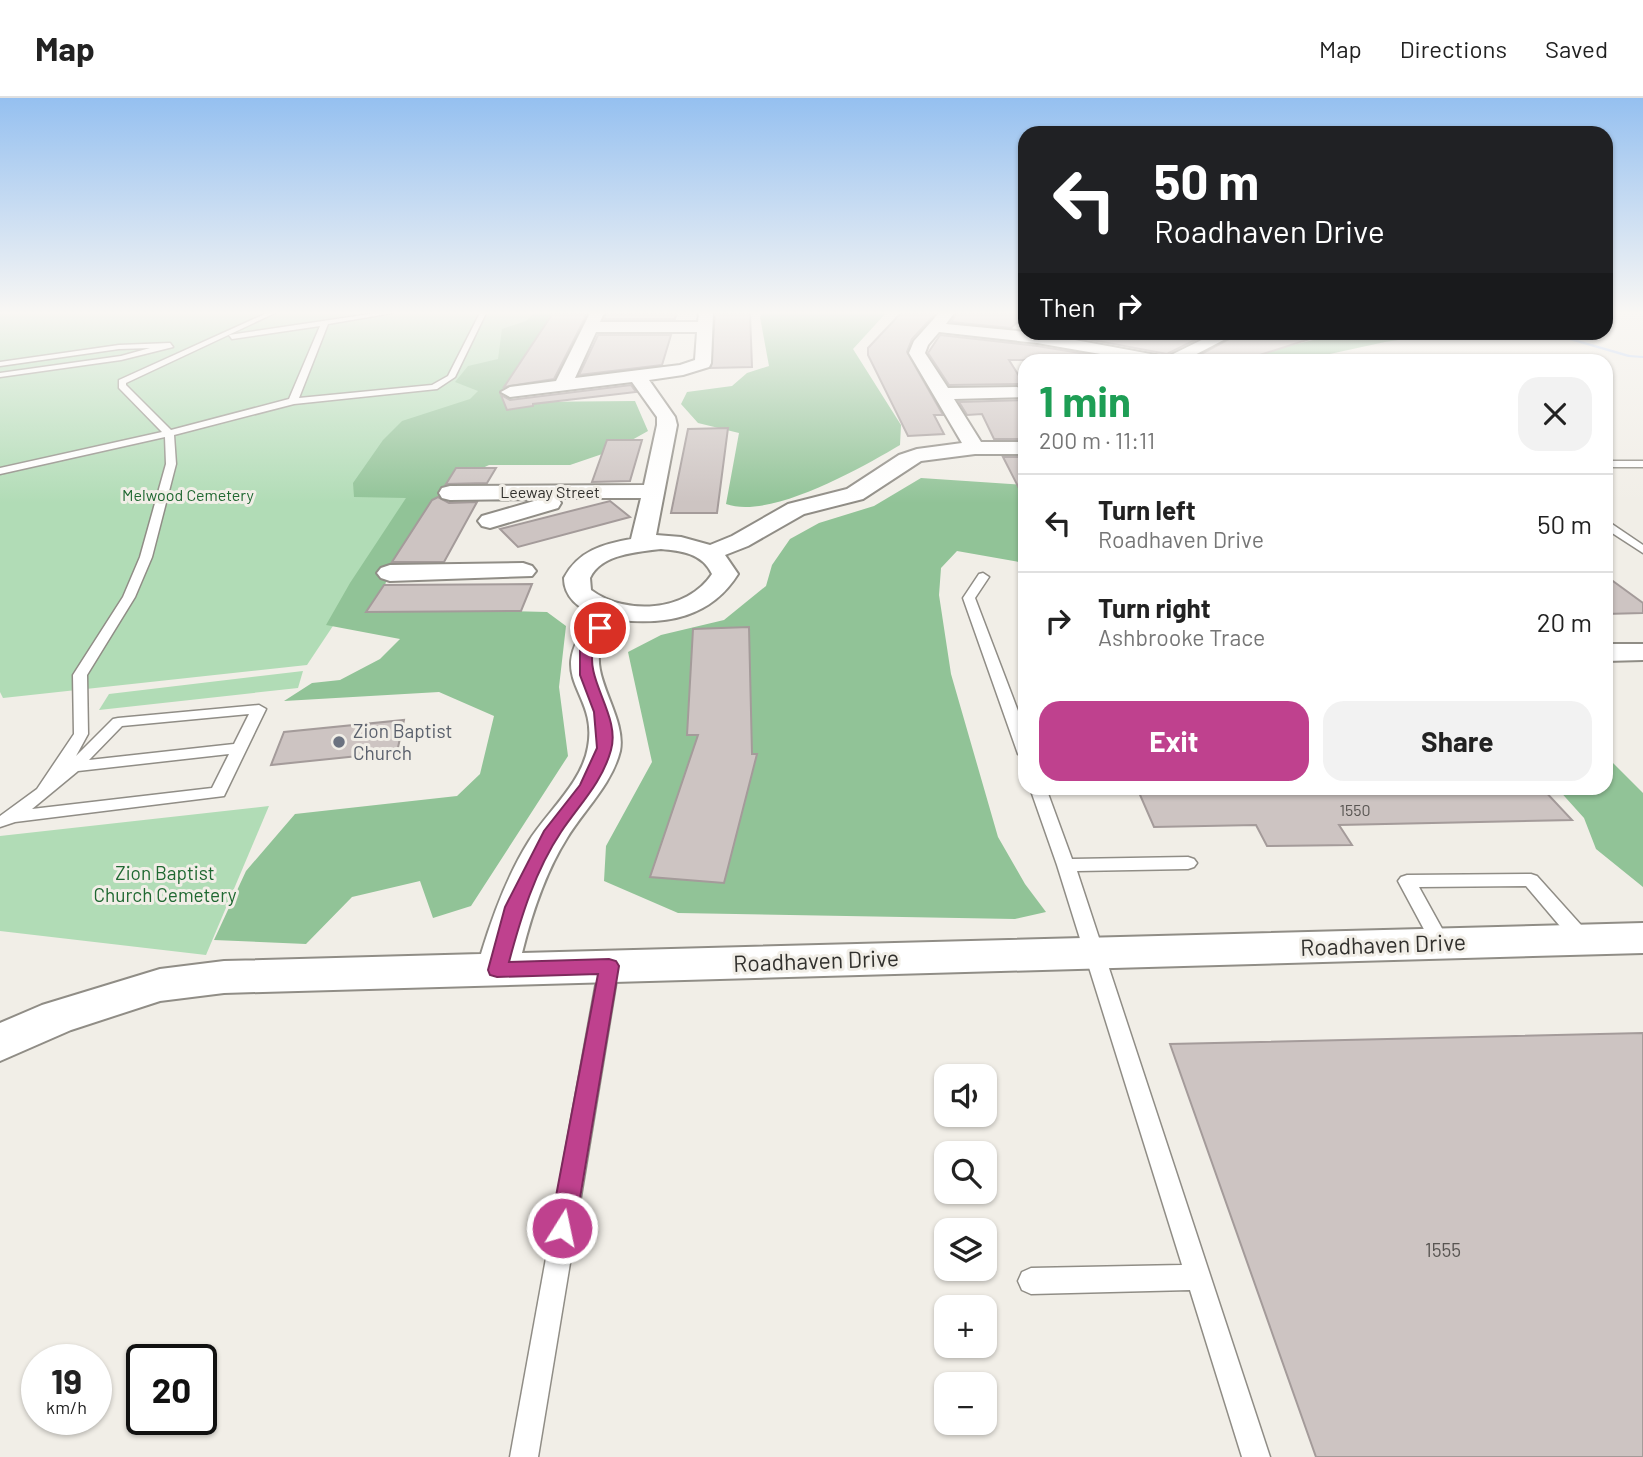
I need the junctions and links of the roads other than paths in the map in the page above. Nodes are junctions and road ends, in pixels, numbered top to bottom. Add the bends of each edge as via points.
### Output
1 (134, 376) edge
2 (303, 376) edge
3 (451, 376) edge
4 (567, 376) edge
5 (642, 376) edge
6 (931, 376) edge
7 (638, 377) junction
8 (563, 385) junction
9 (1018, 391) edge
10 (510, 392) dead end
11 (942, 394) junction
12 (293, 401) junction
13 (169, 433) junction
14 (975, 448) junction
15 (1018, 448) edge
16 (1613, 464) edge
17 (1643, 464) edge
18 (0, 471) edge
19 (450, 492) dead end
20 (505, 492) junction
21 (590, 492) junction
22 (651, 492) junction
23 (490, 521) junction
24 (1613, 528) edge
25 (642, 544) junction
26 (1643, 550) edge
27 (710, 553) junction
28 (523, 570) dead end
29 (465, 571) junction
30 (390, 573) dead end
31 (983, 577) dead end
32 (613, 611) junction
33 (1643, 652) edge
34 (1613, 653) edge
35 (1018, 732) edge
36 (240, 748) junction
37 (74, 767) junction
38 (42, 793) junction
39 (1041, 795) edge
40 (6, 820) edge
41 (1188, 863) dead end
42 (1066, 865) junction
43 (1643, 938) edge
44 (1583, 940) junction
45 (1441, 943) junction
46 (1096, 953) junction
47 (609, 966) junction
48 (497, 970) junction
49 (0, 1042) edge
50 (1199, 1276) junction
51 (1031, 1281) dead end
52 (524, 1457) edge
53 (1256, 1457) edge

1 - 13 lane via 122,386
2 - 12 lane
3 - 12 lane via 434,387
4 - 8 street
5 - 7 street
6 - 11 street
7 - 8 street
7 - 22 street via 667,425
8 - 10 street
9 - 11 street
11 - 14 street
12 - 13 lane
13 - 18 lane
13 - 38 lane via 171,464 146,557 129,597 80,675 81,734
14 - 15 street
14 - 27 street via 906,459 855,494 796,509
16 - 17 lane
19 - 20 street, Leeway Street
20 - 21 street, Leeway Street
20 - 23 street
21 - 22 street, Leeway Street
21 - 23 street
22 - 25 street
23 - 29 street
24 - 26 lane
25 - 27 street via 680,544
25 - 32 street via 602,554 578,574 576,585 582,596
27 - 32 street via 726,574 708,597 664,612
28 - 29 street
29 - 30 street
31 - 35 lane via 969,598
32 - 48 street via 587,646 587,675 601,712 604,748 587,786 552,831 514,907
33 - 34 street
36 - 37 lane
36 - 37 lane via 259,709 118,722
36 - 40 lane via 218,792
37 - 38 lane
38 - 40 lane
39 - 42 lane
41 - 42 lane
42 - 46 lane
43 - 44 street, Roadhaven Drive
44 - 45 street, Roadhaven Drive
44 - 45 lane via 1531,880 1407,881
45 - 46 street, Roadhaven Drive
46 - 47 street, Roadhaven Drive
46 - 50 lane
47 - 48 street, Roadhaven Drive
47 - 52 lane
48 - 49 street, Roadhaven Drive via 224,977 160,985 57,1017
50 - 51 lane
50 - 53 lane

